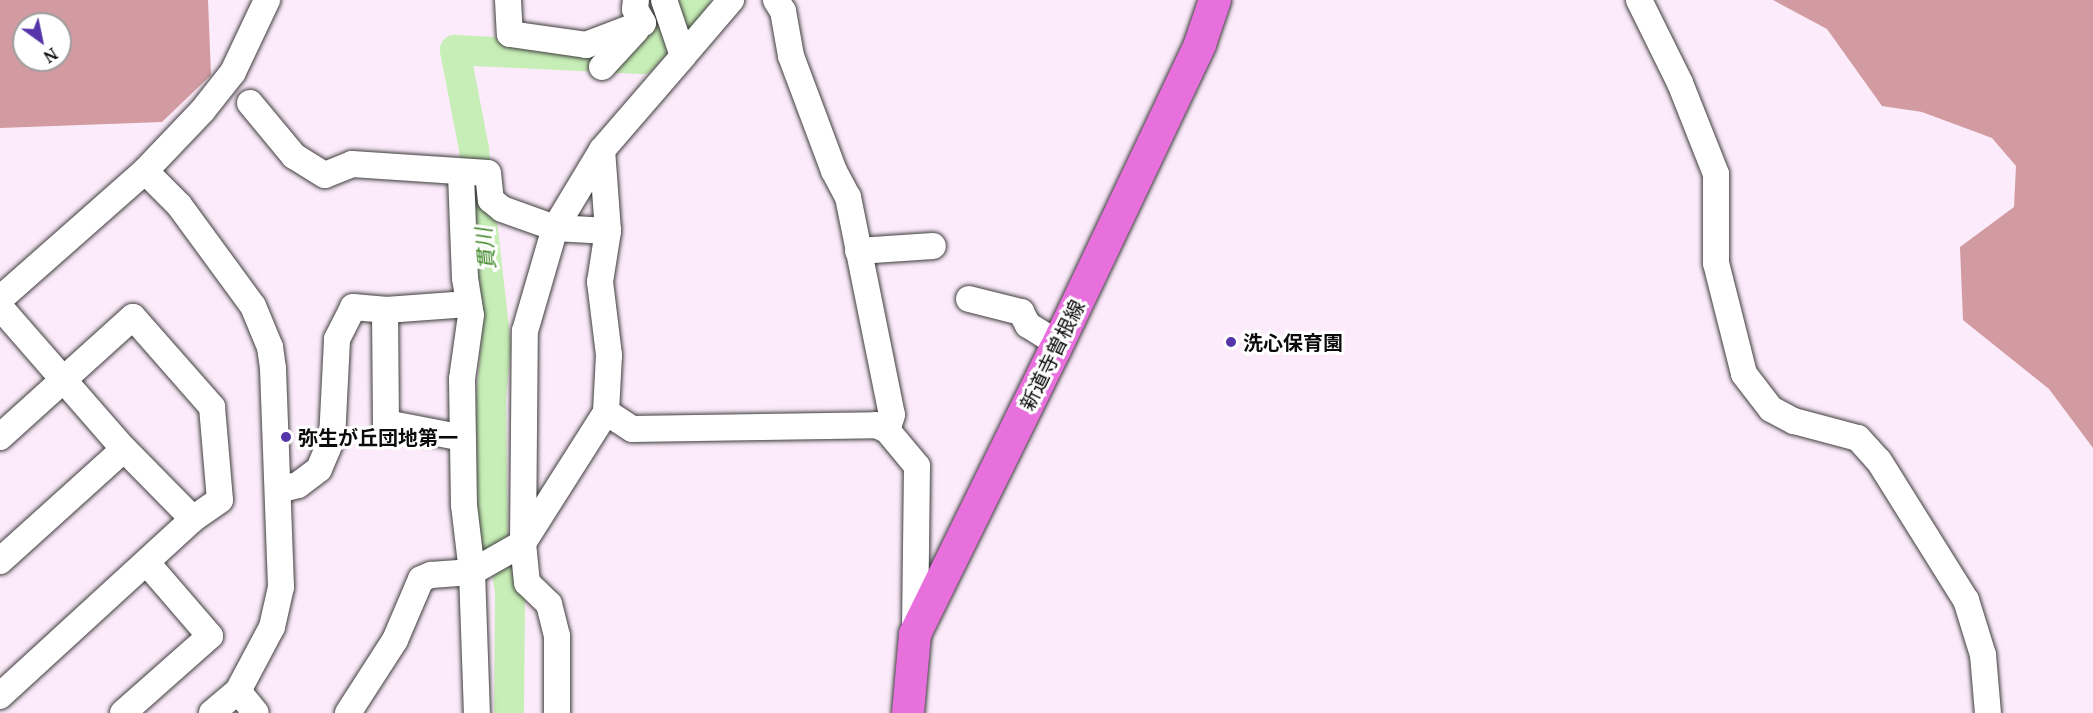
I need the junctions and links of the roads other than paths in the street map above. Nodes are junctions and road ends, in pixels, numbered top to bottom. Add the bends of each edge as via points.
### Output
1 (267, 0) edge
2 (508, 0) edge
3 (731, 0) edge
4 (776, 0) edge
5 (1215, 0) edge
6 (1639, 0) edge
7 (662, 3) edge
8 (640, 12) edge
9 (682, 50) junction
10 (602, 67) dead end
11 (250, 103) dead end
12 (602, 150) junction
13 (145, 171) junction
14 (470, 174) junction
15 (553, 227) junction
16 (608, 231) junction
17 (933, 246) dead end
18 (858, 251) junction
19 (0, 299) edge
20 (969, 299) dead end
21 (469, 304) junction
22 (0, 307) edge
23 (384, 310) junction
24 (1058, 344) junction
25 (63, 380) junction
26 (606, 412) junction
27 (887, 430) junction
28 (0, 437) edge
29 (463, 438) junction
30 (124, 449) junction
31 (279, 490) junction
32 (193, 519) junction
33 (518, 544) junction
34 (0, 561) edge
35 (147, 563) junction
36 (476, 570) junction
37 (915, 634) junction
38 (238, 691) junction
39 (0, 696) edge
40 (123, 713) edge
41 (212, 713) edge
42 (256, 713) edge
43 (348, 713) edge
44 (477, 713) edge
45 (557, 713) edge
46 (908, 713) edge
47 (1988, 713) edge

1 - 13 street via 232,72 203,110
2 - 8 street via 510,34 586,45
3 - 9 street
4 - 18 street via 783,11 791,56 834,171 848,197
5 - 24 main road, 新道寺曽根線 via 1200,44
6 - 47 street via 1680,83 1716,174 1716,263 1744,374 1771,409 1794,421 1858,438 1879,461 1966,600 1983,655
7 - 8 street
7 - 9 street
8 - 10 street
9 - 12 street
11 - 14 street via 294,156 325,175 352,164
12 - 15 street
12 - 16 street
13 - 19 street
13 - 31 street via 179,204 253,306 270,347
14 - 15 street via 488,173 491,200 502,208
14 - 21 street
15 - 16 street
15 - 33 street via 525,331
16 - 26 street via 600,282 609,355
17 - 18 street
18 - 27 street via 892,416
20 - 24 street via 1021,312 1028,325
21 - 23 street
21 - 29 street via 462,379
22 - 25 street
23 - 29 street via 386,423
23 - 31 street via 353,307 337,339 332,439 319,468 298,484
24 - 37 main road, 新道寺曽根線
25 - 28 street
25 - 30 street
25 - 32 street via 133,317 212,407 220,500
26 - 27 street via 632,429 876,424
26 - 33 street
27 - 37 street via 917,466
29 - 36 street via 464,505
30 - 32 street
30 - 34 street
31 - 38 street via 281,587 272,627
32 - 35 street
33 - 36 street
33 - 45 street via 527,583 549,604 557,636
35 - 39 street
35 - 40 street via 210,636
36 - 43 street via 421,579 395,640
36 - 44 street
37 - 46 main road, 新道寺曽根線
38 - 41 street
38 - 42 street

